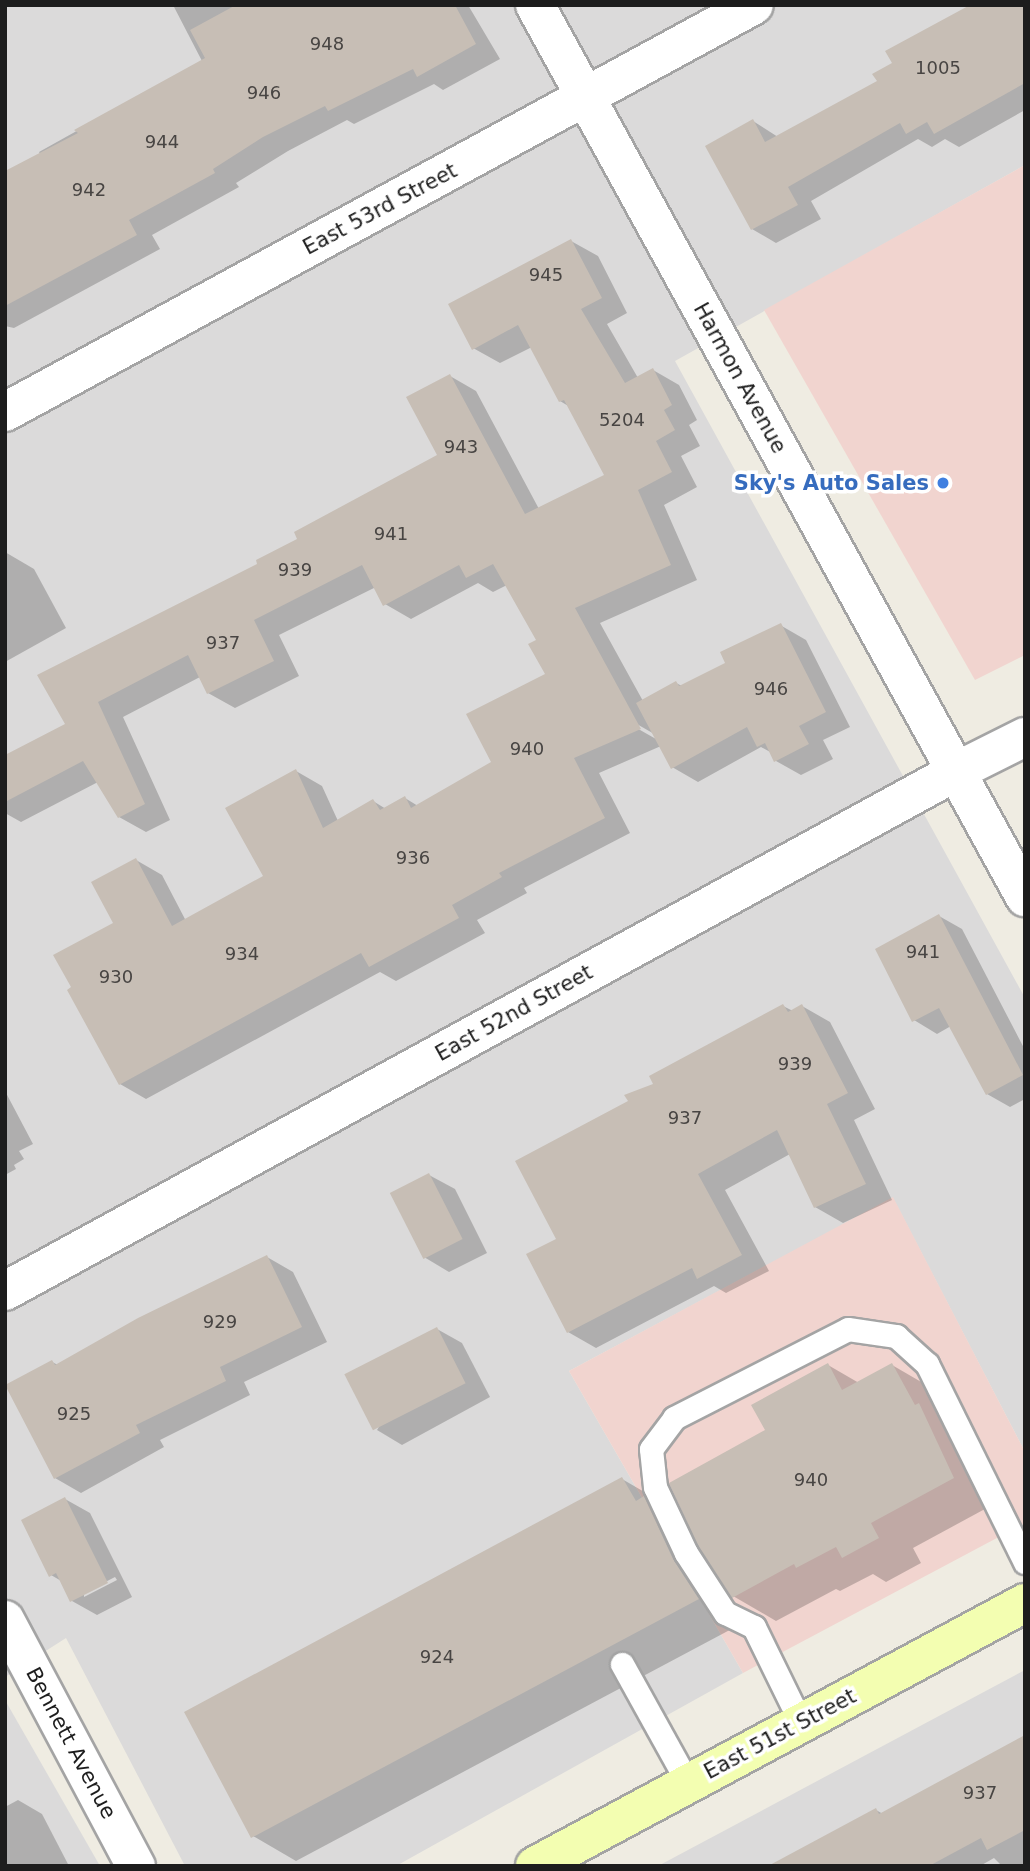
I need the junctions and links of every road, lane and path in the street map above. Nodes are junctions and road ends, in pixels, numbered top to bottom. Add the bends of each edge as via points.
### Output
1 (535, 5) edge
2 (754, 5) edge
3 (585, 98) junction
4 (5, 412) edge
5 (1025, 737) edge
6 (957, 771) junction
7 (1025, 897) edge
8 (5, 1292) edge
9 (1025, 1562) edge
10 (1025, 1603) edge
11 (5, 1620) edge
12 (622, 1664) dead end
13 (801, 1723) junction
14 (688, 1783) junction
15 (136, 1866) edge
16 (536, 1866) edge

1 - 3 street, Harmon Avenue
2 - 3 street, East 53rd Street
3 - 4 street, East 53rd Street
3 - 6 street, Harmon Avenue
5 - 6 street, East 52nd Street
6 - 7 street, Harmon Avenue
6 - 8 street, East 52nd Street
9 - 13 lane via 927,1364 896,1336 848,1329 674,1418 651,1449 655,1487 685,1553 725,1613 754,1627
10 - 13 main road, East 51st Street
11 - 15 street, Bennett Avenue
12 - 14 lane
13 - 14 main road, East 51st Street
14 - 16 main road, East 51st Street

